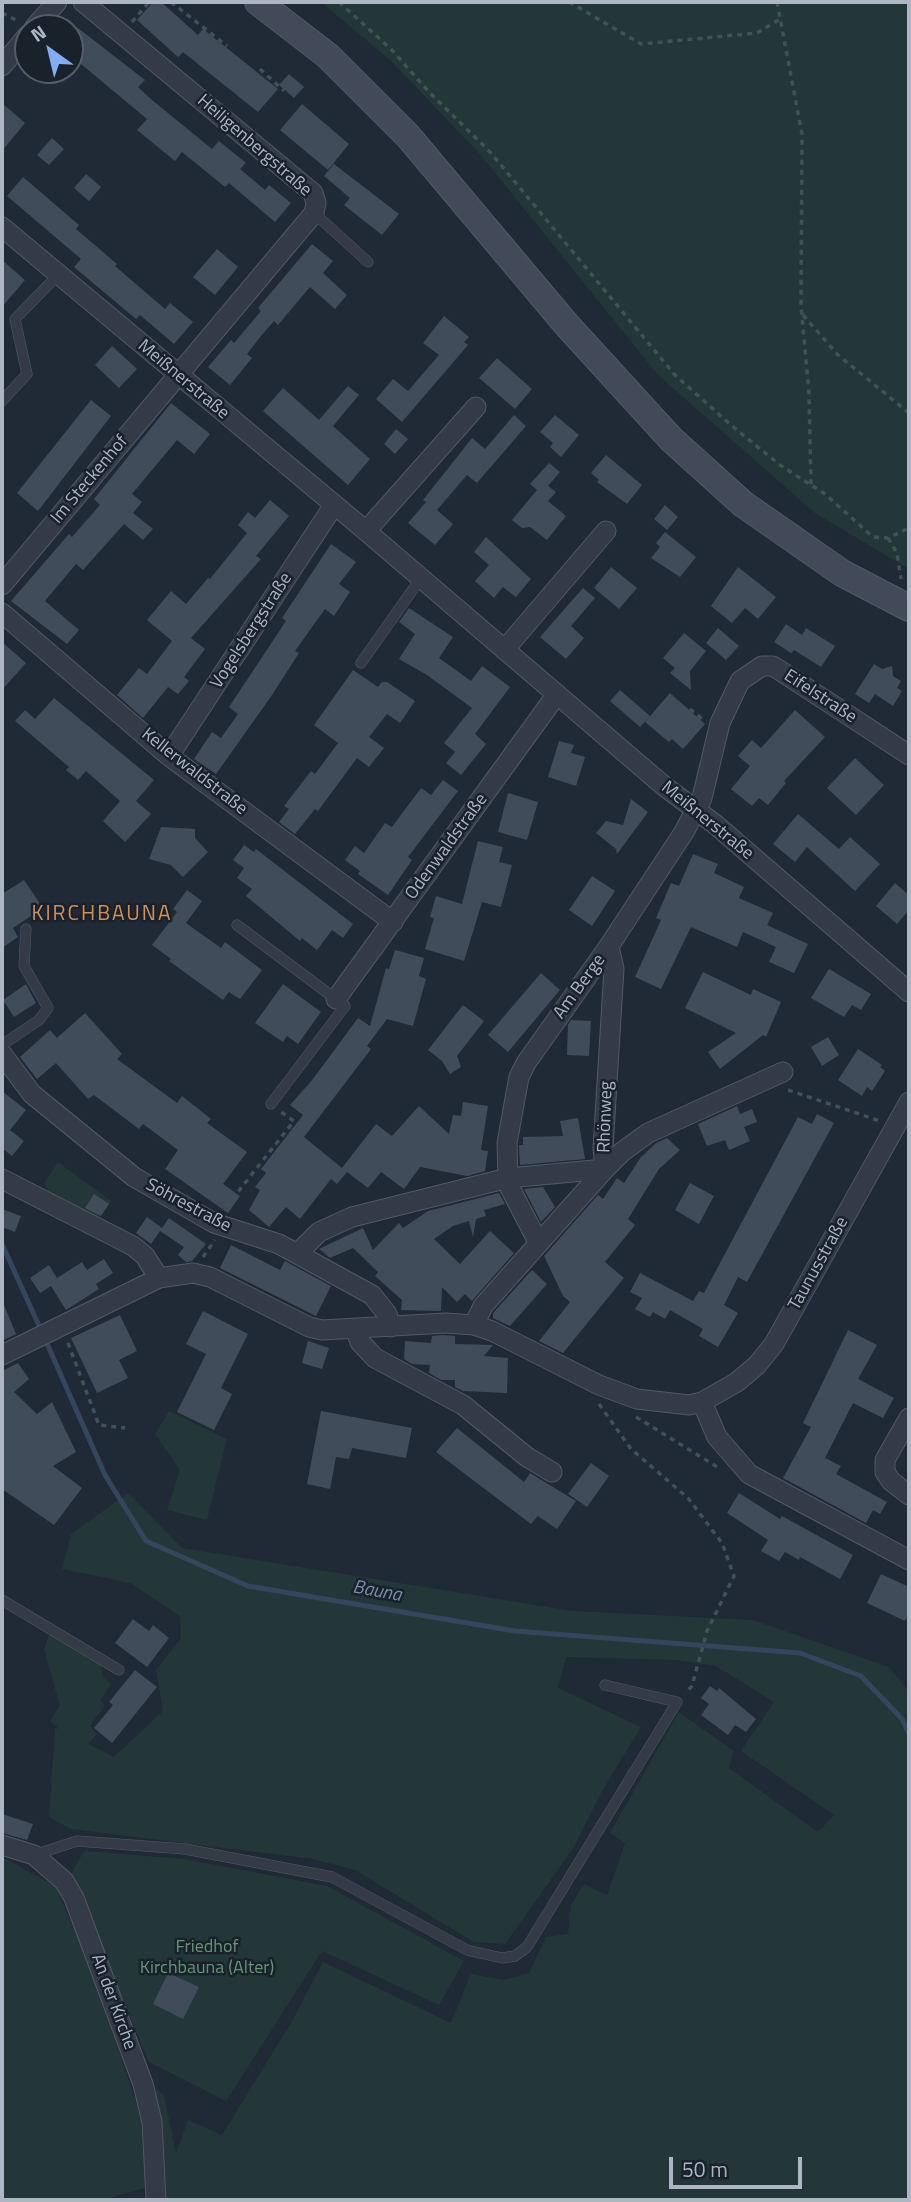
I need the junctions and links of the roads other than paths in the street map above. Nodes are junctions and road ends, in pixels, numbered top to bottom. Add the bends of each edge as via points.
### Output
1 (83, 2) edge
2 (258, 2) edge
3 (14, 52) edge
4 (2, 66) edge
5 (314, 213) junction
6 (2, 228) edge
7 (368, 262) dead end
8 (58, 275) junction
9 (177, 376) junction
10 (2, 401) edge
11 (475, 407) dead end
12 (334, 505) junction
13 (366, 531) junction
14 (606, 531) dead end
15 (421, 578) junction
16 (2, 585) edge
17 (903, 605) edge
18 (2, 613) edge
19 (505, 649) junction
20 (361, 663) dead end
21 (557, 694) junction
22 (909, 755) edge
23 (169, 756) junction
24 (695, 810) junction
25 (393, 922) junction
26 (237, 925) dead end
27 (26, 929) dead end
28 (609, 946) junction
29 (909, 992) edge
30 (336, 999) junction
31 (2, 1045) edge
32 (2, 1054) edge
33 (786, 1081) road end
34 (271, 1104) road end
35 (903, 1117) edge
36 (605, 1169) junction
37 (508, 1178) junction
38 (2, 1180) edge
39 (538, 1242) junction
40 (298, 1253) junction
41 (159, 1278) junction
42 (474, 1325) junction
43 (391, 1327) junction
44 (355, 1328) junction
45 (2, 1355) edge
46 (702, 1402) junction
47 (909, 1418) edge
48 (552, 1472) dead end
49 (909, 1496) edge
50 (909, 1560) edge
51 (2, 1601) edge
52 (119, 1671) dead end
53 (605, 1685) dead end
54 (2, 1845) edge
55 (34, 1855) junction
56 (156, 2200) edge

1 - 5 street, Heiligenbergstraße via 313,193
2 - 17 main road via 328,56 408,136 566,324 671,439 743,504 842,573
3 - 4 street
5 - 7 lane
5 - 9 street, Heiligenbergstraße
6 - 8 street, Meißnerstraße
8 - 9 street, Meißnerstraße
8 - 10 lane via 15,319 27,374
9 - 12 street, Meißnerstraße
9 - 16 street, Im Steckenhof
11 - 13 street
12 - 13 street, Meißnerstraße
12 - 23 street, Vogelsbergstraße
13 - 15 street, Meißnerstraße
14 - 19 street
15 - 19 street, Meißnerstraße
15 - 20 lane
18 - 23 street, Kellerwaldstraße
19 - 21 street, Meißnerstraße
21 - 24 street, Meißnerstraße
21 - 25 street, Odenwaldstraße
22 - 24 street, Eifelstraße via 773,666 762,666 740,681 720,723 708,780
23 - 25 street, Kellerwaldstraße
24 - 28 street, Am Berge
24 - 29 street, Meißnerstraße
25 - 30 street, Odenwaldstraße
26 - 30 lane
27 - 31 lane via 24,965 48,1007 39,1020
28 - 36 street, Rhönweg via 614,969
28 - 37 street, Am Berge via 519,1077 507,1143
30 - 34 lane via 345,1006
32 - 40 street, Söhrestraße via 32,1094 101,1153 170,1200 223,1227
33 - 36 street via 648,1133
35 - 46 street, Taunusstraße via 774,1345 737,1382
36 - 37 street
36 - 39 street, Rhönweg
37 - 39 street, Am Berge
37 - 40 street via 352,1217 310,1238
38 - 41 street via 133,1246
39 - 42 street, Rhönweg via 483,1306
40 - 43 street, Söhrestraße via 372,1296
41 - 44 street via 193,1273 309,1327
41 - 45 street
42 - 43 street
42 - 46 street via 636,1399 689,1405
43 - 44 street
44 - 48 street via 360,1342 375,1358 463,1405
46 - 50 street via 717,1437 749,1474
47 - 49 street via 885,1460 885,1472
51 - 52 lane
53 - 55 lane via 677,1702 527,1947 515,1956 502,1958 467,1950 332,1877 185,1849 77,1841
54 - 55 street, An der Kirche
55 - 56 street, An der Kirche via 64,1881 74,1898 143,2084 152,2122

